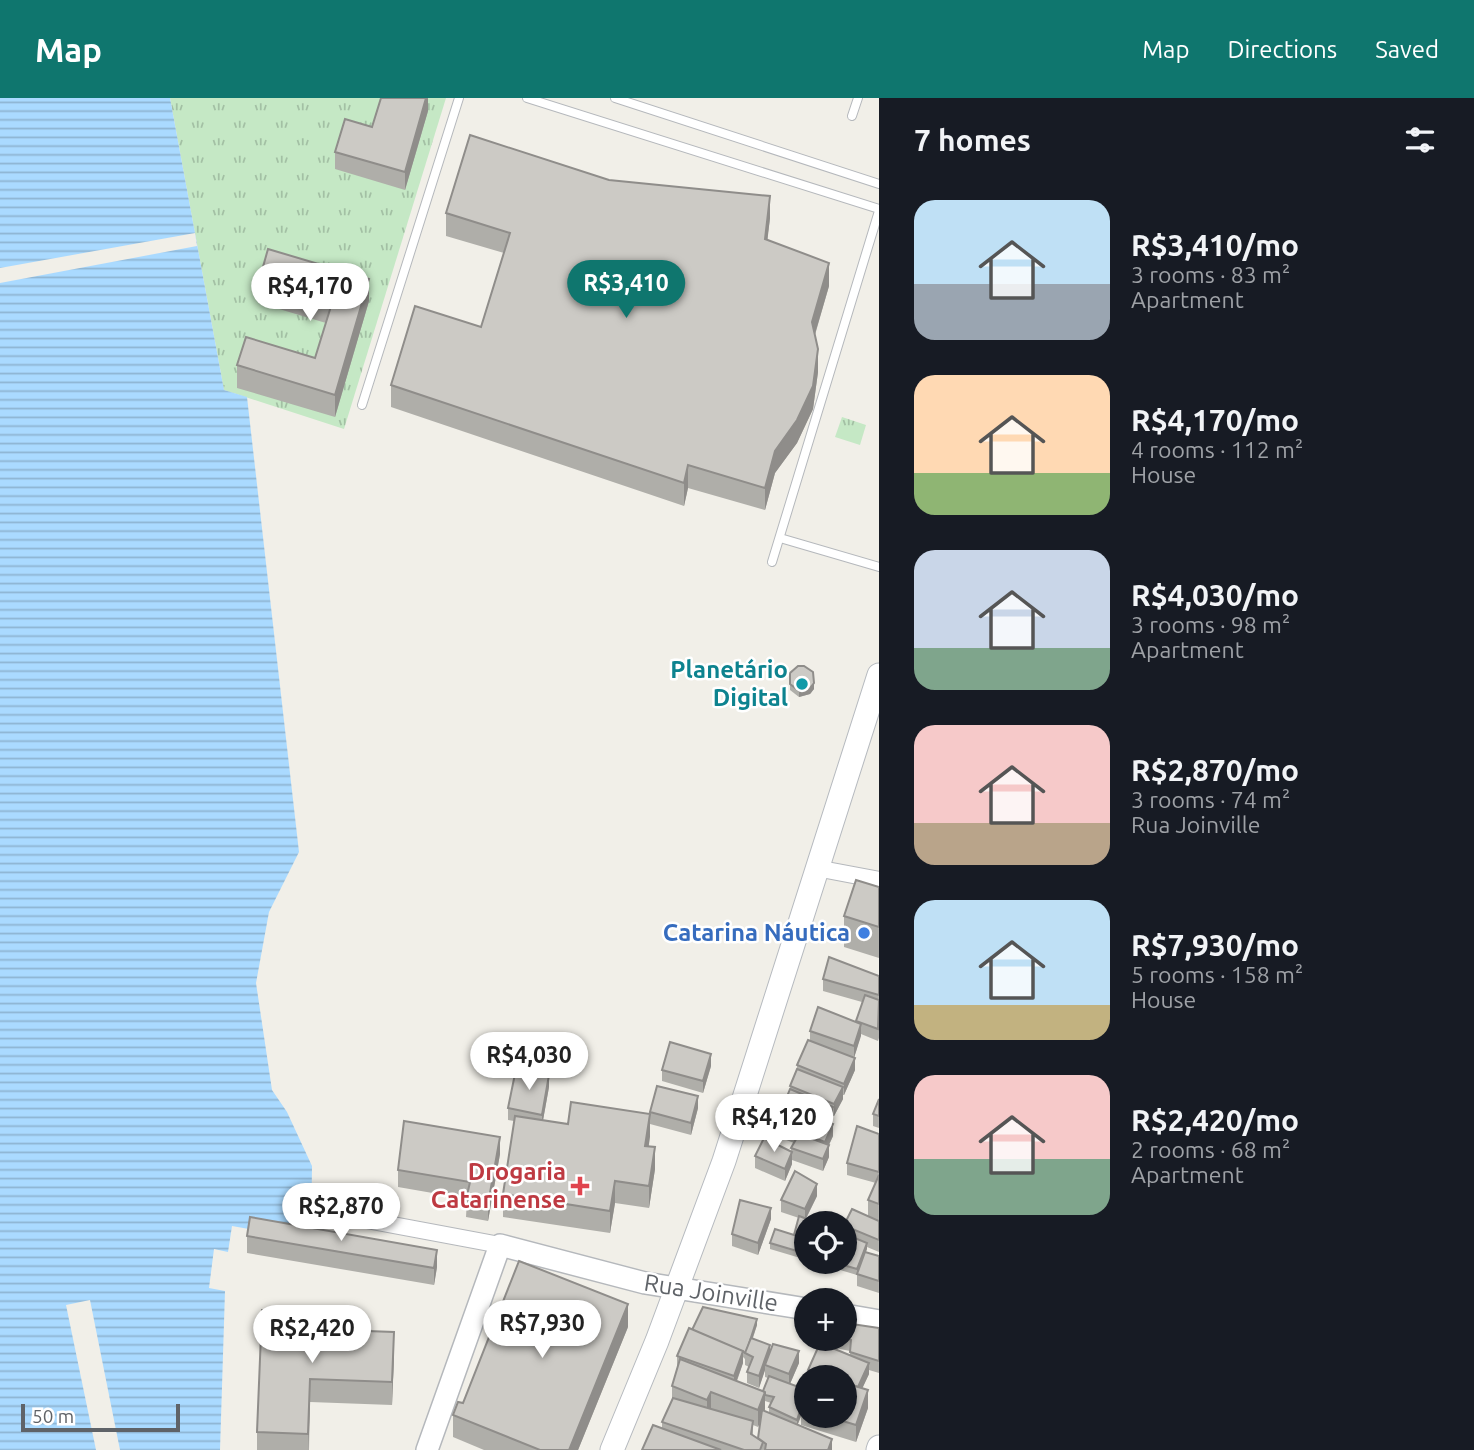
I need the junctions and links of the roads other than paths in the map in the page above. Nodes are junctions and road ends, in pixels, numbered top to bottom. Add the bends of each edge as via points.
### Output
1 (459, 98) edge
2 (527, 98) edge
3 (615, 98) edge
4 (858, 98) edge
5 (852, 116) dead end
6 (879, 184) edge
7 (879, 210) edge
8 (362, 405) dead end
9 (779, 538) junction
10 (772, 562) dead end
11 (879, 567) edge
12 (879, 674) edge
13 (816, 868) junction
14 (879, 880) edge
15 (329, 1213) dead end
16 (500, 1245) junction
17 (676, 1287) junction
18 (794, 1307) edge
19 (857, 1317) edge
20 (879, 1321) edge
21 (427, 1450) edge
22 (612, 1450) edge

1 - 8 lane
2 - 7 lane
3 - 6 lane
4 - 5 lane
7 - 9 lane
9 - 10 lane
9 - 11 lane
12 - 13 main road
13 - 14 street
13 - 17 main road via 724,1161
15 - 16 street, Rua Joinville
16 - 17 street, Rua Joinville
16 - 21 street
17 - 18 street, Rua Joinville
17 - 22 main road
19 - 20 street

